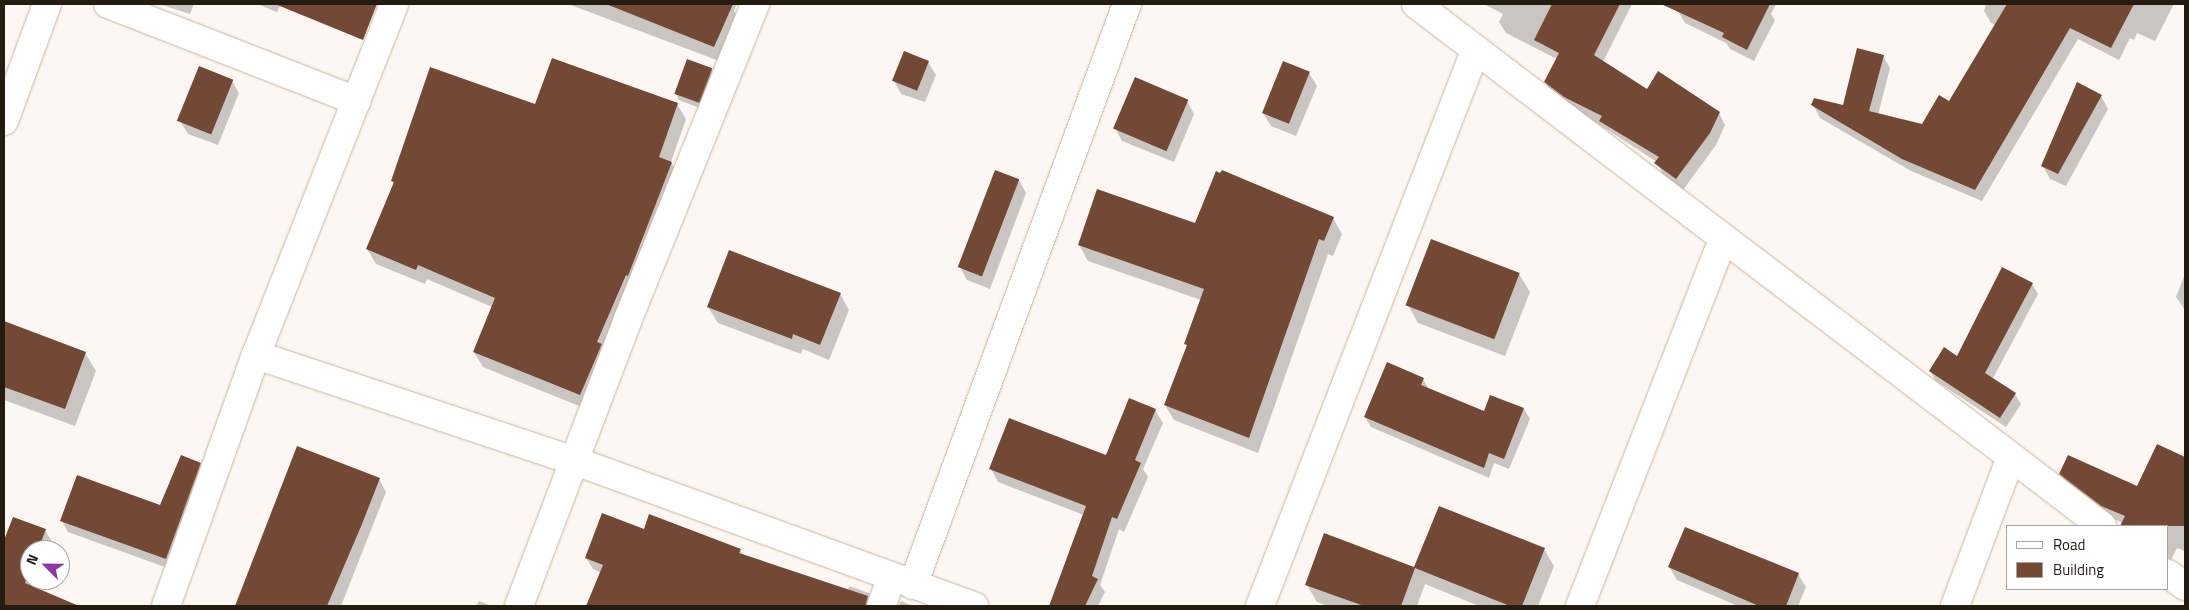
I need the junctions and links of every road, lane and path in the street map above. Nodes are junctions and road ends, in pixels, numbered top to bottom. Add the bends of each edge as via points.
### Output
1 (47, 4) edge
2 (108, 4) edge
3 (394, 4) edge
4 (755, 4) edge
5 (1127, 4) edge
6 (1416, 4) edge
7 (1475, 51) junction
8 (357, 101) junction
9 (4, 121) edge
10 (1723, 239) junction
11 (256, 355) junction
12 (2011, 457) junction
13 (575, 460) junction
14 (2101, 525) edge
15 (2169, 575) edge
16 (903, 581) junction
17 (2185, 586) edge
18 (166, 606) edge
19 (519, 606) edge
20 (881, 606) edge
21 (974, 606) edge
22 (1260, 606) edge
23 (1580, 606) edge
24 (1955, 606) edge

1 - 9 street
2 - 8 street
3 - 8 street
4 - 13 street
5 - 16 street
6 - 7 street
7 - 10 street
7 - 22 street
8 - 11 street
10 - 12 street
10 - 23 street
11 - 13 street
11 - 18 street
12 - 14 street
12 - 24 street
13 - 16 street
13 - 19 street
15 - 17 street
16 - 20 street
16 - 21 street

